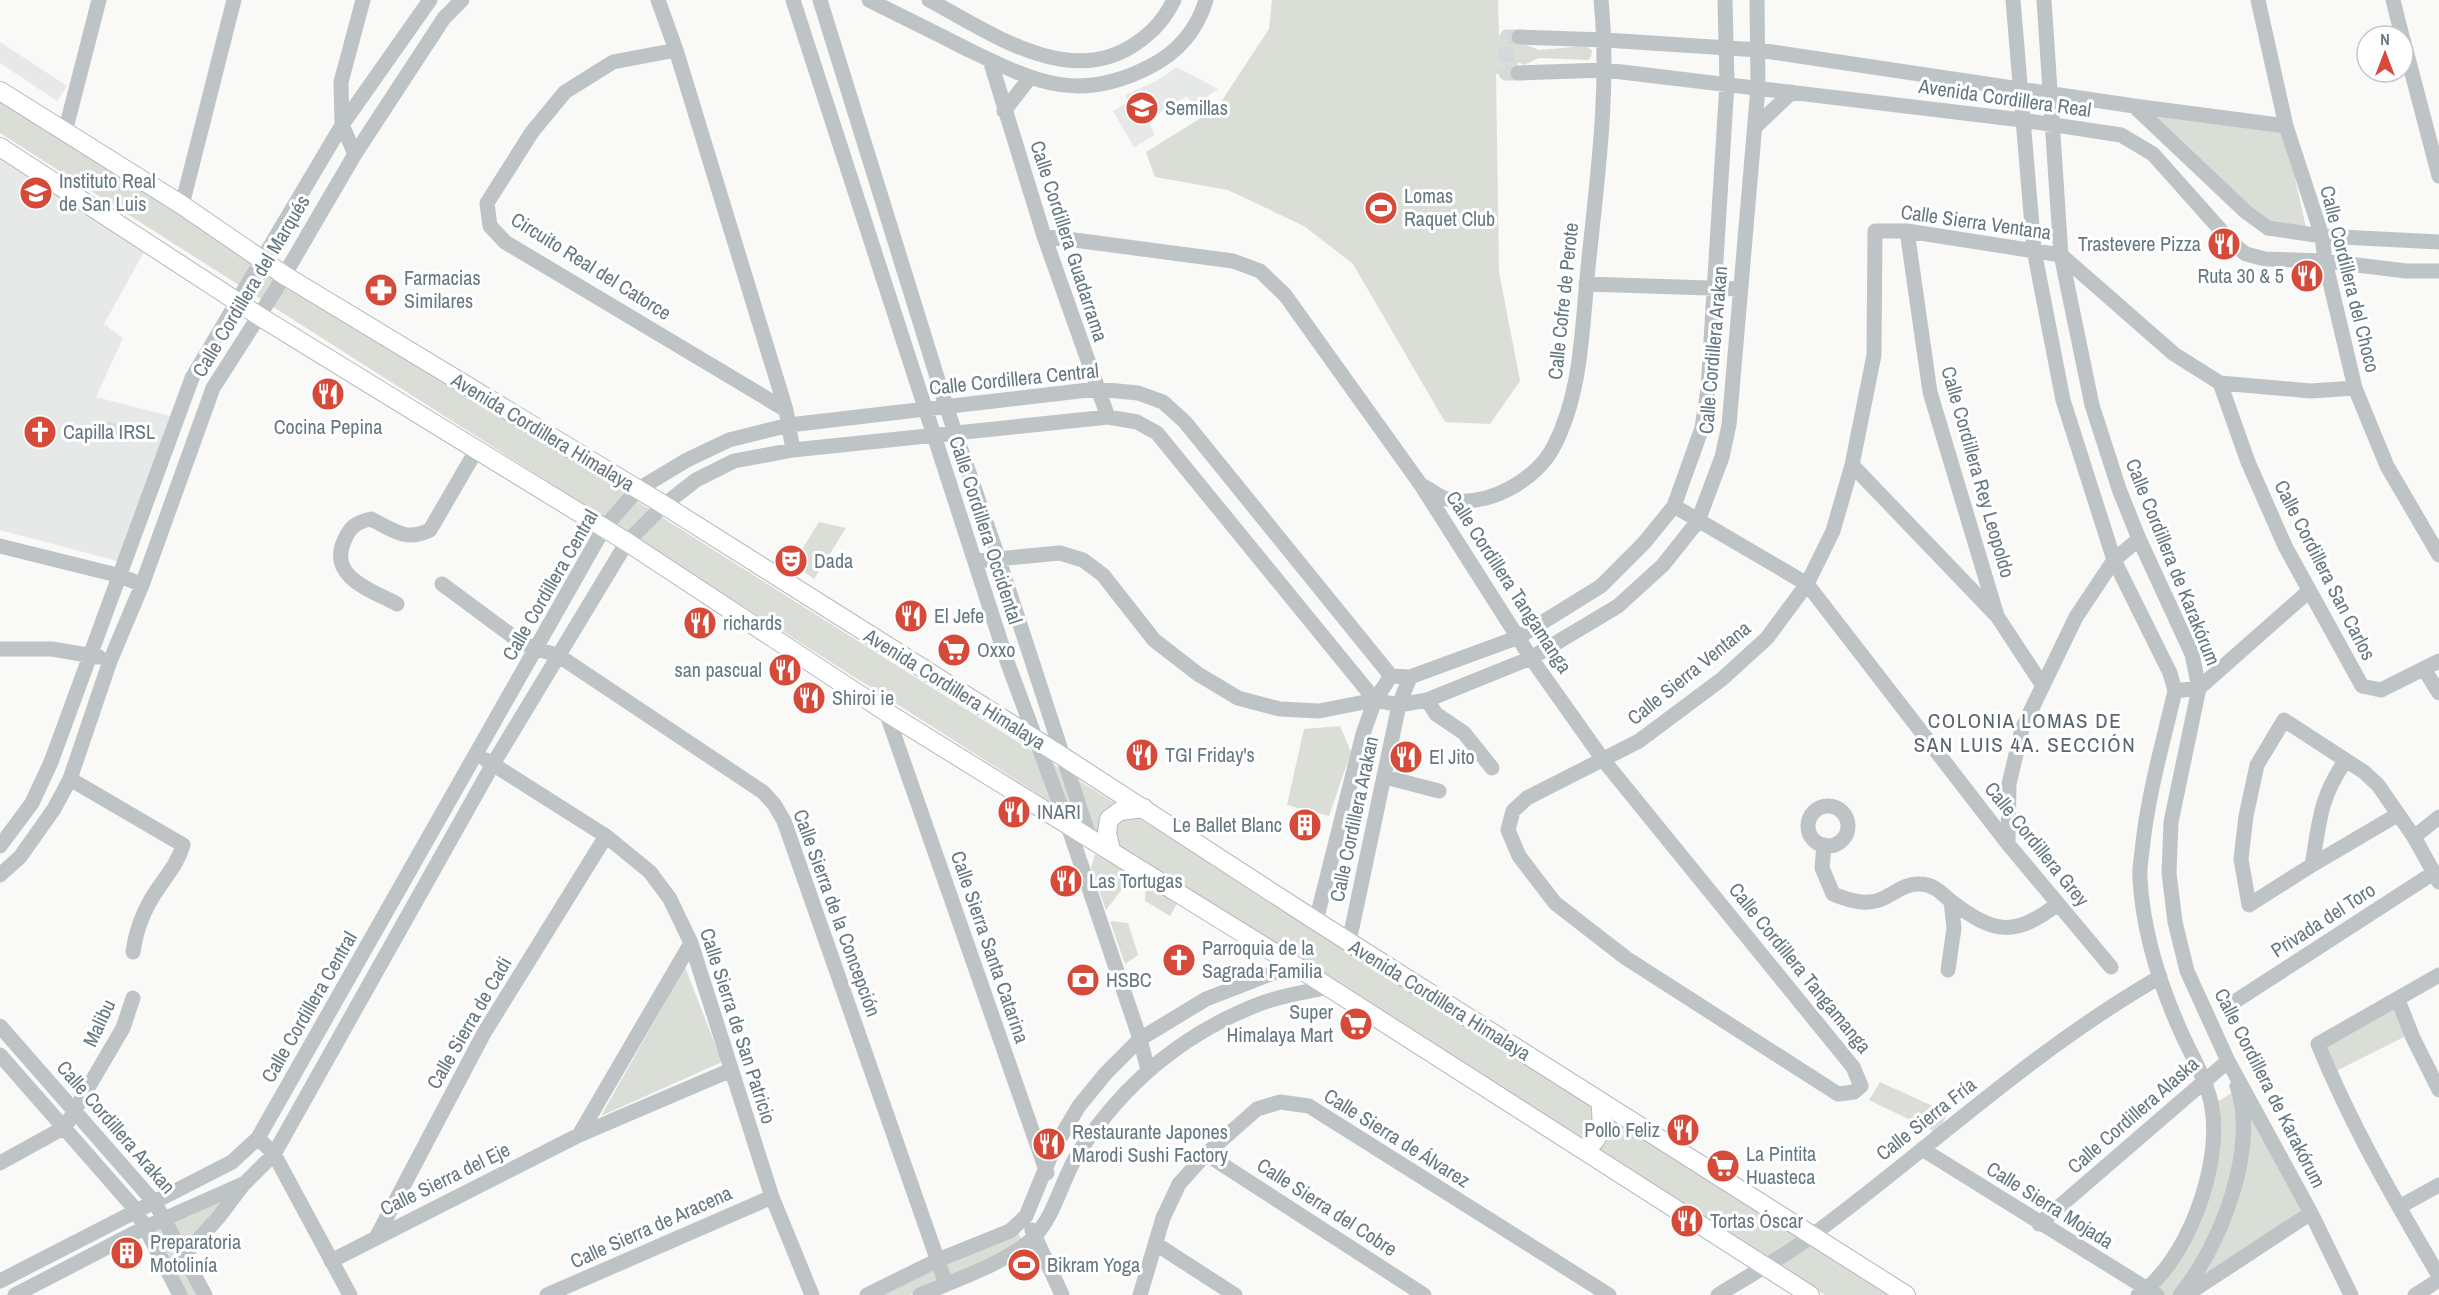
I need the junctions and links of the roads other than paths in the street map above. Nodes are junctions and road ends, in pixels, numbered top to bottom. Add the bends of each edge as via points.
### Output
1 (99, 0) edge
2 (234, 0) edge
3 (363, 0) edge
4 (430, 0) edge
5 (462, 0) edge
6 (658, 0) edge
7 (793, 0) edge
8 (820, 0) edge
9 (868, 0) edge
10 (929, 0) edge
11 (1174, 0) edge
12 (1206, 0) edge
13 (1601, 0) edge
14 (1725, 0) edge
15 (1757, 0) edge
16 (2013, 0) edge
17 (2044, 0) edge
18 (2258, 0) edge
19 (2393, 0) edge
20 (2399, 24) edge
21 (1519, 37) dead end
22 (1142, 39) junction
23 (1605, 40) junction
24 (1728, 47) junction
25 (676, 50) junction
26 (1759, 50) junction
27 (990, 60) junction
28 (1158, 63) junction
29 (1605, 70) junction
30 (1518, 73) dead end
31 (1029, 79) junction
32 (1727, 83) junction
33 (2415, 83) edge
34 (1758, 88) junction
35 (2019, 88) junction
36 (0, 92) edge
37 (1792, 92) junction
38 (2051, 92) junction
39 (2134, 106) junction
40 (1004, 111) junction
41 (2022, 120) junction
42 (342, 125) junction
43 (2051, 125) junction
44 (2286, 126) junction
45 (1755, 127) junction
46 (65, 132) junction
47 (0, 147) edge
48 (355, 154) junction
49 (2439, 176) edge
50 (182, 205) junction
51 (1907, 231) junction
52 (1044, 236) junction
53 (2322, 236) junction
54 (2439, 242) edge
55 (2034, 250) junction
56 (2061, 255) junction
57 (261, 260) junction
58 (2325, 261) junction
59 (2439, 271) edge
60 (284, 275) junction
61 (1586, 284) junction
62 (1713, 287) junction
63 (1740, 289) junction
64 (236, 300) junction
65 (259, 316) junction
66 (192, 378) junction
67 (2220, 383) junction
68 (213, 388) junction
69 (2355, 388) junction
70 (1097, 389) junction
71 (946, 406) junction
72 (924, 408) junction
73 (1107, 417) junction
74 (788, 418) junction
75 (956, 432) junction
76 (933, 434) junction
77 (477, 449) junction
78 (793, 450) junction
79 (1852, 465) junction
80 (1421, 485) junction
81 (638, 490) junction
82 (664, 505) junction
83 (1674, 506) junction
84 (1698, 521) junction
85 (604, 528) junction
86 (2139, 539) junction
87 (627, 542) junction
88 (0, 546) edge
89 (2439, 555) edge
90 (998, 556) junction
91 (2114, 560) junction
92 (975, 561) junction
93 (121, 576) junction
94 (442, 584) dead end
95 (1807, 584) junction
96 (142, 585) junction
97 (2309, 591) junction
98 (397, 604) dead end
99 (1997, 616) junction
100 (1519, 637) junction
101 (538, 647) junction
102 (0, 649) edge
103 (91, 654) junction
104 (560, 656) junction
105 (1532, 658) junction
106 (110, 661) junction
107 (2439, 661) edge
108 (2424, 669) junction
109 (1391, 676) junction
110 (1410, 677) junction
111 (2043, 686) junction
112 (2199, 688) junction
113 (2175, 691) junction
114 (2439, 693) edge
115 (1375, 700) junction
116 (1427, 700) junction
117 (1399, 705) junction
118 (886, 712) junction
119 (1034, 740) junction
120 (476, 754) junction
121 (1065, 758) junction
122 (1604, 761) junction
123 (2345, 761) junction
124 (493, 764) junction
125 (1492, 768) dead end
126 (1385, 777) junction
127 (70, 779) junction
128 (1439, 791) dead end
129 (1144, 808) junction
130 (2397, 815) junction
131 (2439, 818) edge
132 (1066, 823) junction
133 (606, 836) junction
134 (1089, 836) junction
135 (2415, 837) junction
136 (2008, 844) junction
137 (1824, 845) dead end
138 (0, 846) edge
139 (1111, 850) junction
140 (2312, 865) junction
141 (412, 867) junction
142 (0, 875) edge
143 (2437, 877) edge
144 (430, 878) junction
145 (1951, 901) junction
146 (2058, 904) junction
147 (1316, 921) junction
148 (1349, 942) junction
149 (691, 944) junction
150 (132, 952) dead end
151 (1294, 965) junction
152 (2111, 966) dead end
153 (1948, 970) dead end
154 (2439, 975) edge
155 (2160, 977) junction
156 (1329, 987) junction
157 (133, 998) dead end
158 (2398, 1000) junction
159 (2234, 1002) dead end
160 (0, 1026) edge
161 (1140, 1039) junction
162 (0, 1055) edge
163 (2228, 1061) junction
164 (731, 1070) junction
165 (1148, 1070) junction
166 (5, 1072) edge
167 (2202, 1082) junction
168 (1860, 1086) joint
169 (2439, 1090) edge
170 (1600, 1101) junction
171 (77, 1111) junction
172 (65, 1127) junction
173 (579, 1136) junction
174 (258, 1138) junction
175 (1583, 1149) junction
176 (1922, 1149) junction
177 (274, 1154) junction
178 (1206, 1154) junction
179 (0, 1163) edge
180 (1046, 1170) junction
181 (245, 1183) junction
182 (2439, 1185) edge
183 (1059, 1194) junction
184 (772, 1197) junction
185 (155, 1203) junction
186 (2399, 1207) junction
187 (136, 1210) junction
188 (2311, 1213) junction
189 (1026, 1216) junction
190 (165, 1219) junction
191 (2039, 1224) junction
192 (146, 1227) junction
193 (377, 1236) junction
194 (1035, 1236) junction
195 (1812, 1236) junction
196 (1156, 1244) junction
197 (185, 1254) junction
198 (938, 1260) junction
199 (331, 1261) junction
200 (1765, 1266) junction
201 (2439, 1278) edge
202 (0, 1281) edge
203 (946, 1284) junction
204 (2148, 1293) edge
205 (15, 1295) edge
206 (180, 1295) edge
207 (205, 1295) edge
208 (350, 1295) edge
209 (547, 1295) edge
210 (812, 1295) edge
211 (867, 1295) edge
212 (920, 1295) edge
213 (1062, 1295) edge
214 (1140, 1295) edge
215 (1235, 1295) edge
216 (1424, 1295) edge
217 (1609, 1295) edge
218 (1718, 1295) edge
219 (1810, 1295) edge
220 (1906, 1295) edge
221 (2180, 1295) edge
222 (2186, 1295) edge
223 (2351, 1295) edge
224 (2415, 1295) edge

1 - 46 street
2 - 50 street
3 - 42 street via 341,82
4 - 42 street, Calle Cordillera del Marqués
5 - 48 street, Calle Cordillera del Marqués via 444,18
6 - 25 street
7 - 72 street, Calle Cordillera Occidental
8 - 71 street, Calle Cordillera Occidental
9 - 27 street
10 - 22 street via 1010,43 1053,59 1081,62 1108,58
11 - 22 street via 1164,20
12 - 28 street via 1194,29
13 - 23 street, Calle Cofre de Perote
14 - 24 street, Calle Cordillera Arakan
15 - 26 street, Calle Cordillera Arakan
16 - 35 street
17 - 38 street, Calle Cordillera de Karakórum
18 - 44 street, Calle Cordillera del Choco
19 - 20 street
21 - 23 street, Avenida Cordillera Real
22 - 28 street
23 - 24 street, Avenida Cordillera Real
23 - 29 street, Calle Cofre de Perote
24 - 26 street, Avenida Cordillera Real
24 - 32 street, Calle Cordillera Arakan
25 - 74 street
25 - 74 street, Circuito Real del Catorce via 613,62 565,92 532,132 487,203 490,226 505,242
26 - 34 street, Calle Cordillera Arakan
26 - 35 street, Avenida Cordillera Real
27 - 31 street
27 - 40 street, Calle Cordillera Guadarrama
28 - 31 street via 1118,80 1086,86 1051,85
29 - 30 street, Avenida Cordillera Real
29 - 32 street, Avenida Cordillera Real
29 - 61 street, Calle Cofre de Perote
31 - 40 street
32 - 34 street, Avenida Cordillera Real
32 - 62 street, Calle Cordillera Arakan
33 - 49 street
34 - 37 street, Avenida Cordillera Real
34 - 45 street, Calle Cordillera Arakan
35 - 38 street, Avenida Cordillera Real
35 - 41 street
36 - 46 main road, Avenida Cordillera Himalaya
37 - 41 street, Avenida Cordillera Real
37 - 45 street
38 - 39 street, Avenida Cordillera Real
38 - 43 street, Calle Cordillera de Karakórum
39 - 44 street, Avenida Cordillera Real
39 - 53 street via 2256,220 2268,228
40 - 52 street, Calle Cordillera Guadarrama
41 - 43 street, Avenida Cordillera Real
41 - 55 street
42 - 48 street
42 - 57 street, Calle Cordillera del Marqués
43 - 56 street, Calle Cordillera de Karakórum
43 - 58 street, Avenida Cordillera Real via 2121,135 2153,154 2246,254 2265,260
44 - 53 street, Calle Cordillera del Choco
45 - 63 street, Calle Cordillera Arakan
46 - 50 main road, Avenida Cordillera Himalaya
47 - 64 main road
48 - 60 street, Calle Cordillera del Marqués
50 - 57 main road, Avenida Cordillera Himalaya
51 - 55 street, Calle Sierra Ventana
51 - 79 street, Calle Sierra Ventana via 1875,231 1874,356
51 - 99 street, Calle Cordillera Rey Leopoldo via 1930,392
52 - 70 street, Calle Cordillera Guadarrama
52 - 80 street, Calle Cordillera Tangamanga via 1233,261 1260,271 1285,296
53 - 54 street
53 - 58 street, Calle Cordillera del Choco
55 - 56 street, Calle Sierra Ventana
55 - 91 street via 2063,400
56 - 67 street via 2174,354
56 - 86 street, Calle Cordillera de Karakórum via 2092,405
57 - 60 main road, Avenida Cordillera Himalaya
57 - 64 street, Calle Cordillera del Marqués
58 - 59 street, Avenida Cordillera Real
58 - 69 street, Calle Cordillera del Choco
60 - 65 street, Calle Cordillera del Marqués
60 - 81 main road, Avenida Cordillera Himalaya
61 - 62 street
61 - 80 street, Calle Cofre de Perote via 1574,391 1554,447 1522,483 1483,500 1447,499
62 - 63 street
62 - 83 street, Calle Cordillera Arakan via 1702,428
63 - 84 street, Calle Cordillera Arakan via 1730,425
64 - 65 main road
64 - 66 street, Calle Cordillera del Marqués
65 - 68 street, Calle Cordillera del Marqués
65 - 77 main road
66 - 68 street
66 - 93 street, Calle Cordillera del Marqués
67 - 69 street via 2311,391
67 - 97 street, Calle Cordillera San Carlos via 2248,462
68 - 96 street, Calle Cordillera del Marqués
69 - 89 street, Calle Cordillera del Choco via 2387,466
70 - 71 street, Calle Cordillera Central
70 - 73 street, Calle Cordillera Guadarrama
70 - 109 street, Calle Cordillera Central via 1138,393 1163,402 1185,422
71 - 72 street, Calle Cordillera Central
71 - 75 street, Calle Cordillera Occidental
72 - 74 street, Calle Cordillera Central
72 - 76 street, Calle Cordillera Occidental
73 - 75 street
73 - 115 street via 1137,422 1157,433
74 - 78 street
74 - 81 street, Calle Cordillera Central via 687,460
75 - 76 street
75 - 90 street, Calle Cordillera Occidental
76 - 78 street
76 - 92 street, Calle Cordillera Occidental
77 - 85 main road
77 - 98 street via 430,530 418,537 402,535 371,519 357,522 348,531 339,552 348,578
78 - 82 street via 734,461 696,480
79 - 95 street, Calle Sierra Ventana via 1833,531
79 - 99 street, Calle Cordillera Rey Leopoldo
80 - 100 street, Calle Cordillera Tangamanga
81 - 82 main road, Avenida Cordillera Himalaya
81 - 85 street, Calle Cordillera Central
82 - 87 street
82 - 119 main road, Avenida Cordillera Himalaya
83 - 84 street, Calle Cordillera Grey
83 - 100 street, Calle Cordillera Arakan via 1601,586
84 - 95 street, Calle Cordillera Grey
84 - 105 street, Calle Cordillera Arakan via 1663,565 1618,606
85 - 87 main road
85 - 101 street, Calle Cordillera Central
86 - 91 street
86 - 112 street, Calle Cordillera de Karakórum via 2192,654
87 - 104 street
87 - 118 main road
88 - 93 street
90 - 92 street, Calle Cordillera Arakan
90 - 115 street, Calle Cordillera Arakan via 1060,553 1083,560 1103,575 1154,640 1238,698 1280,709 1320,711
90 - 121 street, Calle Cordillera Occidental
91 - 111 street via 2076,617
91 - 113 street via 2170,673
92 - 119 street, Calle Cordillera Occidental
93 - 96 street
93 - 103 street, Calle Cordillera del Marqués
94 - 101 street, Calle Sierra de la Concepción via 523,644
95 - 122 street, Calle Sierra Ventana via 1767,638 1722,679 1639,741
95 - 136 street, Calle Cordillera Grey
96 - 106 street, Calle Cordillera del Marqués
97 - 108 street, Calle Cordillera San Carlos via 2362,686 2381,690
97 - 112 street
99 - 111 street, Calle Cordillera Rey Leopoldo
100 - 105 street, Calle Cordillera Tangamanga
100 - 110 street, Calle Cordillera Arakan
101 - 104 street, Calle Sierra de la Concepción
101 - 120 street, Calle Cordillera Central
102 - 103 street
103 - 106 street
103 - 138 street, Calle Cordillera del Marqués via 32,803
104 - 124 street
104 - 198 street, Calle Sierra de la Concepción via 763,792 774,804 784,821
105 - 116 street, Calle Cordillera Arakan
105 - 122 street, Calle Cordillera Tangamanga
106 - 127 street, Calle Cordillera del Marqués
107 - 108 street
108 - 114 street
109 - 110 street, Calle Cordillera Arakan
109 - 115 street, Calle Cordillera Arakan
110 - 117 street
111 - 136 street via 2022,729 2008,784
112 - 113 street
112 - 163 street, Calle Cordillera de Karakórum via 2171,822 2169,873 2187,971
113 - 155 street via 2148,800 2140,877 2147,938
115 - 117 street, Calle Cordillera Arakan
115 - 147 street, Calle Cordillera Arakan
116 - 117 street, Calle Cordillera Arakan
116 - 125 street via 1436,714 1464,733
117 - 126 street, Calle Cordillera Arakan
118 - 132 main road
118 - 180 street, Calle Sierra Santa Catarina
119 - 121 main road, Avenida Cordillera Himalaya
119 - 132 street, Calle Cordillera Occidental
120 - 124 street, Calle Sierra de San Patricio
120 - 141 street, Calle Cordillera Central
121 - 129 main road, Avenida Cordillera Himalaya
121 - 134 street, Calle Cordillera Occidental
122 - 168 street, Calle Cordillera Tangamanga via 1853,1067
122 - 168 street, Calle Sierra Ventana via 1527,798 1513,812 1508,830 1519,856 1555,903 1626,958 1816,1082 1838,1094 1854,1092
123 - 130 street via 2378,786
123 - 140 street via 2328,787
123 - 140 street via 2284,720 2257,765 2241,859 2249,905
124 - 133 street, Calle Sierra de San Patricio
124 - 144 street
126 - 128 street
126 - 148 street, Calle Cordillera Arakan
127 - 142 street, Calle Cordillera del Marqués via 20,857
127 - 150 street via 183,845 179,860 156,891 136,930
129 - 139 main road via 1120,812 1109,819
129 - 147 main road, Avenida Cordillera Himalaya
130 - 135 street
130 - 140 street
131 - 135 street
132 - 134 main road
132 - 161 street, Calle Cordillera Occidental
133 - 149 street, Calle Sierra de San Patricio via 650,872 670,899
133 - 193 street, Calle Sierra de Cadi via 484,1033
134 - 139 main road
135 - 143 street
136 - 146 street, Calle Cordillera Grey
137 - 145 street via 1822,868 1833,894 1855,902 1881,900 1902,887 1922,883 1938,889
139 - 151 main road
141 - 144 street
141 - 174 street, Calle Cordillera Central
143 - 159 street, Privada del Toro
144 - 177 street
145 - 146 street via 1992,928 2020,927
145 - 153 street via 1954,928
146 - 152 street, Calle Cordillera Grey
147 - 148 main road, Avenida Cordillera Himalaya
148 - 170 main road, Avenida Cordillera Himalaya
149 - 164 street, Calle Sierra de San Patricio
149 - 173 street
151 - 156 main road
151 - 161 street via 1206,999
154 - 158 street
155 - 167 street
155 - 176 street, Calle Sierra Fría via 2104,1009
156 - 165 street via 1265,1002 1225,1018 1171,1050
156 - 175 main road
157 - 171 street, Malibu via 123,1028
158 - 169 street
158 - 186 street via 2318,1044 2333,1082
160 - 171 street, Calle Cordillera Arakan
161 - 165 street, Calle Cordillera Occidental
161 - 180 street via 1079,1106
162 - 166 street, Calle Cordillera Arakan
163 - 167 street, Calle Cordillera Alaska
163 - 188 street, Calle Cordillera de Karakórum
163 - 221 street via 2238,1090 2243,1134 2237,1177 2221,1225
164 - 173 street, Calle Sierra del Eje
164 - 184 street, Calle Sierra de San Patricio
165 - 183 street via 1120,1096 1079,1151
166 - 172 street, Calle Cordillera Arakan
167 - 191 street, Calle Cordillera Alaska
167 - 204 street via 2212,1107 2207,1178 2186,1239
170 - 175 main road via 1601,1128 1595,1141
170 - 195 main road, Avenida Cordillera Himalaya
171 - 172 street, Malibu
171 - 185 street, Calle Cordillera Arakan
172 - 179 street
172 - 187 street, Calle Cordillera Arakan
173 - 193 street, Calle Sierra del Eje
174 - 177 street
174 - 185 street, Calle Cordillera Central via 232,1162
175 - 200 main road
176 - 191 street, Calle Sierra Mojada
176 - 195 street, Calle Sierra Fría
177 - 181 street
177 - 199 street
178 - 196 street, Calle Sierra de Álvarez via 1179,1184
178 - 216 street, Calle Sierra del Cobre
178 - 217 street, Calle Sierra de Álvarez via 1257,1109 1280,1102 1309,1106
180 - 183 street, Calle Sierra Santa Catarina
180 - 189 street
181 - 190 street
181 - 197 street
182 - 186 street
183 - 194 street
184 - 209 street, Calle Sierra de Aracena
184 - 210 street, Calle Sierra de San Patricio
185 - 187 street, Calle Cordillera Central
185 - 190 street, Calle Cordillera Arakan
186 - 201 street
187 - 192 street, Calle Cordillera Arakan
187 - 202 street, Calle Cordillera Central
188 - 222 street, Calle Cordillera de Karakórum
188 - 223 street
189 - 194 street
189 - 198 street via 1010,1232
190 - 192 street
190 - 197 street, Calle Cordillera Arakan
191 - 204 street, Calle Sierra Mojada
192 - 205 street
192 - 206 street, Calle Cordillera Arakan
193 - 199 street, Calle Sierra del Eje
194 - 203 street via 1017,1251
194 - 213 street
195 - 200 street, Calle Sierra Fría
195 - 220 main road, Avenida Cordillera Himalaya
196 - 214 street, Calle Sierra de Álvarez
196 - 215 street
197 - 207 street, Calle Cordillera Arakan
198 - 203 street, Calle Sierra de la Concepción
198 - 211 street
199 - 208 street
200 - 218 street, Calle Sierra Fría
200 - 219 main road
201 - 224 street
203 - 212 street

